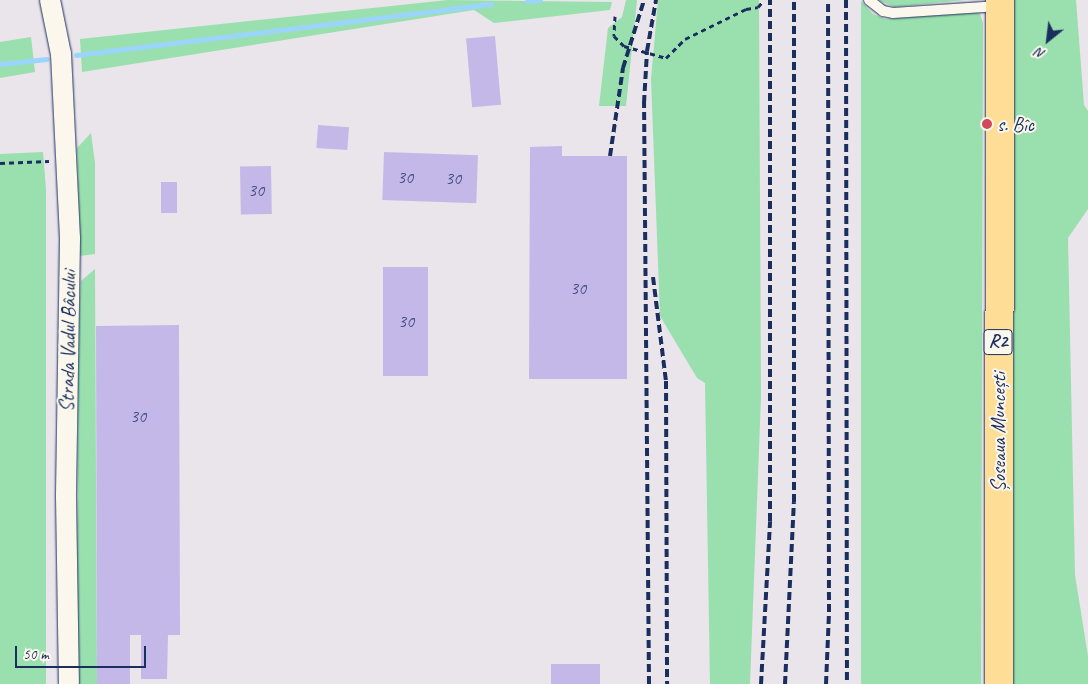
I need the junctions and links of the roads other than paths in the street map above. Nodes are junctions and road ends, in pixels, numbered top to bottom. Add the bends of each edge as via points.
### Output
1 (50, 0) edge
2 (869, 0) edge
3 (1000, 3) edge
4 (69, 684) edge
5 (998, 684) edge

1 - 4 street, Strada Vadul Bâcului via 61,54 67,160
2 - 3 lane via 893,14
3 - 5 main road, Șoseaua Muncești / R2

